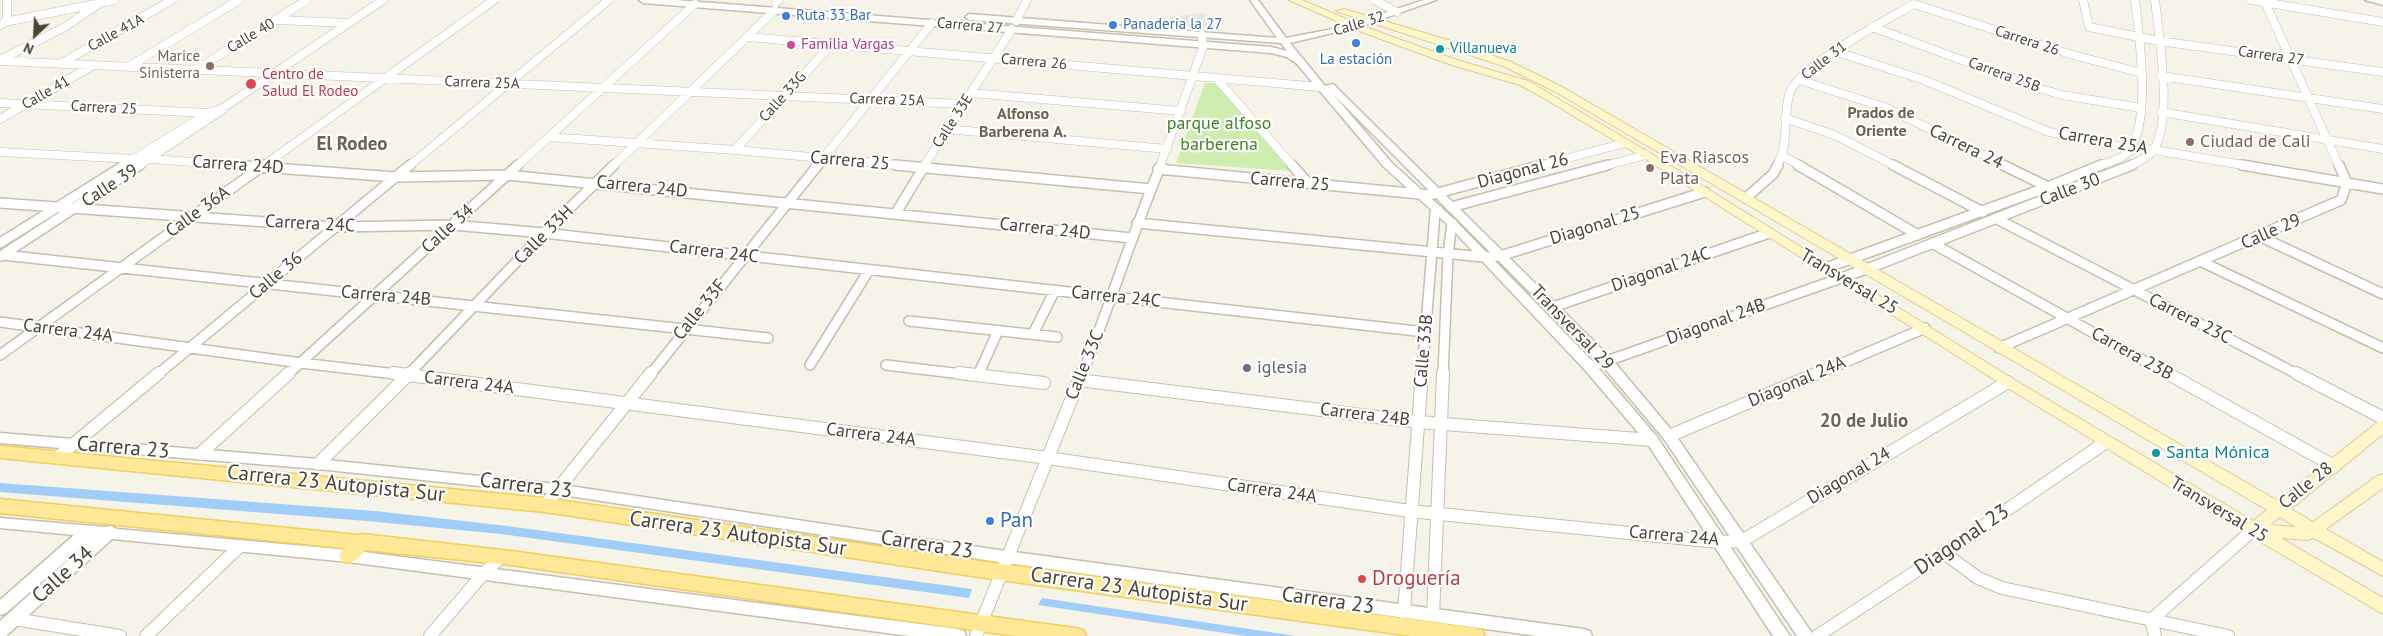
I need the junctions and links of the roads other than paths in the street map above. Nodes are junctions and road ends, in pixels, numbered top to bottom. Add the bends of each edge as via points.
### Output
1 (6, 0) edge
2 (115, 0) edge
3 (172, 0) edge
4 (239, 0) edge
5 (307, 0) edge
6 (383, 0) edge
7 (494, 0) edge
8 (609, 0) edge
9 (643, 0) edge
10 (742, 0) edge
11 (1027, 0) edge
12 (1254, 0) edge
13 (1294, 0) edge
14 (1312, 0) edge
15 (1374, 0) edge
16 (1432, 0) edge
17 (2083, 0) edge
18 (2135, 0) edge
19 (2155, 0) edge
20 (2251, 0) edge
21 (2369, 0) edge
22 (698, 1) edge
23 (2265, 1) edge
24 (100, 2) edge
25 (2383, 2) edge
26 (776, 4) edge
27 (1914, 4) joint
28 (3, 10) edge
29 (1397, 12) junction
30 (278, 20) junction
31 (1374, 20) junction
32 (2383, 22) edge
33 (348, 23) junction
34 (932, 23) junction
35 (3, 24) edge
36 (1014, 25) junction
37 (1355, 26) junction
38 (1872, 27) junction
39 (2139, 35) junction
40 (748, 37) junction
41 (1203, 40) junction
42 (1285, 41) junction
43 (2159, 41) junction
44 (832, 44) junction
45 (1834, 50) junction
46 (910, 51) junction
47 (993, 58) junction
48 (1295, 58) junction
49 (2290, 59) junction
50 (0, 61) edge
51 (59, 64) junction
52 (91, 66) junction
53 (127, 68) junction
54 (194, 71) junction
55 (2383, 72) edge
56 (2142, 73) junction
57 (272, 75) junction
58 (1193, 76) junction
59 (2161, 76) junction
60 (1216, 78) junction
61 (384, 79) junction
62 (1799, 80) junction
63 (507, 84) junction
64 (1320, 87) junction
65 (603, 88) junction
66 (692, 92) junction
67 (971, 93) junction
68 (783, 96) junction
69 (2308, 98) junction
70 (870, 100) junction
71 (0, 103) edge
72 (26, 104) junction
73 (964, 104) junction
74 (2141, 108) junction
75 (2383, 109) edge
76 (222, 111) junction
77 (1181, 111) junction
78 (208, 112) junction
79 (2161, 112) junction
80 (1785, 118) junction
81 (0, 119) edge
82 (946, 129) junction
83 (549, 137) junction
84 (2327, 140) junction
85 (637, 143) junction
86 (1625, 143) junction
87 (1167, 149) junction
88 (2132, 149) junction
89 (2383, 149) edge
90 (735, 150) junction
91 (2154, 150) junction
92 (0, 152) edge
93 (1646, 155) junction
94 (1783, 156) junction
95 (822, 158) junction
96 (133, 159) junction
97 (151, 159) junction
98 (262, 167) junction
99 (924, 168) junction
100 (1158, 169) junction
101 (507, 175) junction
102 (396, 177) junction
103 (598, 182) junction
104 (1308, 183) junction
105 (2347, 183) junction
106 (2048, 187) junction
107 (1151, 189) junction
108 (2383, 189) edge
109 (1705, 192) junction
110 (1438, 194) junction
111 (1421, 195) junction
112 (1746, 198) junction
113 (788, 202) junction
114 (0, 203) edge
115 (57, 207) junction
116 (1451, 207) junction
117 (76, 208) junction
118 (1438, 210) junction
119 (1983, 212) junction
120 (896, 213) junction
121 (192, 216) junction
122 (1997, 219) junction
123 (1137, 223) junction
124 (453, 224) junction
125 (1452, 224) junction
126 (336, 227) junction
127 (544, 233) junction
128 (1769, 233) junction
129 (1918, 235) junction
130 (2261, 237) junction
131 (1132, 238) junction
132 (0, 243) edge
133 (1932, 243) junction
134 (1432, 253) junction
135 (1448, 254) junction
136 (1, 256) edge
137 (744, 256) junction
138 (1500, 256) junction
139 (1484, 257) junction
140 (1849, 259) junction
141 (2200, 261) junction
142 (120, 268) junction
143 (1826, 268) junction
144 (1866, 269) junction
145 (870, 270) junction
146 (1842, 277) junction
147 (266, 285) junction
148 (2132, 289) junction
149 (1055, 290) junction
150 (2381, 290) edge
151 (375, 295) junction
152 (1112, 297) junction
153 (475, 304) junction
154 (1552, 306) junction
155 (2067, 318) junction
156 (910, 321) dead end
157 (0, 322) edge
158 (39, 327) junction
159 (685, 328) junction
160 (1925, 328) junction
161 (998, 331) junction
162 (1425, 332) junction
163 (1033, 334) junction
164 (1057, 337) dead end
165 (768, 338) dead end
166 (191, 347) junction
167 (1999, 348) junction
168 (2383, 348) edge
169 (0, 355) edge
170 (1606, 361) junction
171 (301, 363) junction
172 (810, 365) dead end
173 (886, 365) dead end
174 (1590, 367) junction
175 (408, 375) junction
176 (978, 375) junction
177 (1079, 380) junction
178 (2008, 382) junction
179 (1044, 383) dead end
180 (625, 403) junction
181 (2383, 418) edge
182 (1418, 422) junction
183 (1441, 423) junction
184 (2383, 426) edge
185 (1669, 436) junction
186 (0, 438) edge
187 (1652, 440) junction
188 (2106, 442) junction
189 (74, 444) junction
190 (0, 452) edge
191 (200, 454) junction
192 (58, 457) junction
193 (1048, 458) junction
194 (318, 464) junction
195 (2332, 465) junction
196 (2383, 480) edge
197 (550, 497) junction
198 (0, 506) edge
199 (2277, 508) junction
200 (1410, 511) junction
201 (1437, 513) junction
202 (126, 518) junction
203 (0, 523) edge
204 (2253, 530) junction
205 (2314, 530) junction
206 (88, 532) junction
207 (108, 533) junction
208 (1742, 540) junction
209 (362, 541) junction
210 (1719, 542) junction
211 (240, 546) junction
212 (1944, 553) junction
213 (349, 556) junction
214 (502, 557) junction
215 (1005, 564) junction
216 (2383, 570) edge
217 (484, 573) junction
218 (2383, 607) edge
219 (0, 609) edge
220 (1404, 612) junction
221 (1433, 615) junction
222 (14, 619) junction
223 (2151, 620) junction
224 (979, 629) edge
225 (0, 632) edge
226 (120, 636) edge
227 (146, 636) edge
228 (430, 636) edge
229 (958, 636) edge
230 (1075, 636) edge
231 (1474, 636) edge
232 (1584, 636) edge
233 (1782, 636) edge
234 (1806, 636) edge
235 (1817, 636) edge
236 (2155, 636) edge
237 (2228, 636) edge

1 - 28 street
2 - 24 street
3 - 51 street, Calle 41A
4 - 53 street
5 - 30 street, Calle 40
6 - 33 street, Calle 39
7 - 61 street, Calle 36A
8 - 63 street, Calle 36
9 - 22 street, Carrera 27
10 - 26 street, Carrera 27
11 - 36 street, Calle 33E
12 - 42 street, Transversal 29
13 - 37 main road, Transversal 25
14 - 31 main road, Transversal 25
15 - 29 street
16 - 29 street, Calle 32
17 - 39 street, Carrera 27 via 2089,26
18 - 39 street
19 - 43 street
20 - 23 street
21 - 25 street
22 - 26 street, Carrera 27
22 - 65 street, Calle 34
23 - 32 street
23 - 49 street
24 - 35 street
24 - 50 street via 74,21
26 - 34 street, Carrera 27
26 - 36 street, Carrera 27
26 - 40 street, Calle 33H
27 - 38 street, Calle 31
27 - 56 street, Carrera 26 via 2073,55
28 - 35 street
29 - 31 street, Calle 32
30 - 33 street
30 - 54 street, Calle 40
31 - 37 street, Calle 32
31 - 112 main road, Transversal 25 via 1498,61 1558,88
33 - 57 street, Calle 39
34 - 36 street, Carrera 27
34 - 46 street, Calle 33F
36 - 41 street, Carrera 27
36 - 47 street, Calle 33E
37 - 42 street, Calle 32 via 1312,38
37 - 86 main road, Transversal 25 via 1524,84
38 - 45 street, Calle 31
38 - 74 street, Carrera 25B via 2038,88
39 - 43 street, Carrera 27
39 - 56 street
40 - 44 street, Carrera 26
40 - 66 street, Calle 33H
41 - 42 street, Carrera 27
41 - 48 street, Carrera 27 via 1271,50
41 - 58 street, Calle 33C
42 - 48 street, Transversal 29
43 - 49 street, Carrera 27
43 - 59 street
44 - 46 street, Carrera 26
44 - 68 street, Calle 33G
45 - 62 street, Calle 31
45 - 88 street, Carrera 25A via 1924,80 2050,132
46 - 47 street, Carrera 26
46 - 70 street, Calle 33F
47 - 58 street, Carrera 26
47 - 67 street, Calle 33E
48 - 64 street, Transversal 29
48 - 110 street, Transversal 29 via 1305,62
49 - 55 street, Carrera 27
49 - 69 street
50 - 51 street, Carrera 25A
51 - 52 street, Carrera 25A
52 - 53 street, Carrera 25A
52 - 72 street, Calle 41
53 - 54 street, Carrera 25A
54 - 57 street, Carrera 25A
56 - 74 street
57 - 61 street, Carrera 25A
57 - 76 street, Calle 39
58 - 60 street, Carrera 26
58 - 77 street, Calle 33C
59 - 69 street
59 - 79 street
60 - 64 street, Carrera 26
60 - 104 street
61 - 63 street, Carrera 25A
61 - 98 street, Calle 36A
62 - 80 street, Calle 31 via 1789,94
62 - 106 street, Carrera 24 via 1887,108
63 - 65 street, Carrera 25A
63 - 102 street, Calle 36
64 - 111 street, Transversal 29 via 1388,165
65 - 66 street, Carrera 25A
65 - 83 street, Calle 34
66 - 68 street, Carrera 25A
66 - 85 street, Calle 33H
67 - 73 street, Calle 33E
67 - 77 street
68 - 70 street, Carrera 25A
68 - 90 street, Calle 33G
69 - 75 street
69 - 84 street
70 - 73 street, Carrera 25A
70 - 95 street, Calle 33F
71 - 72 street, Carrera 25
72 - 78 street, Carrera 25
72 - 81 street, Calle 41
73 - 82 street, Calle 33E
74 - 88 street via 2139,132
76 - 78 street
76 - 97 street, Calle 39
77 - 87 street, Calle 33C
78 - 96 street, Calle 39
79 - 84 street
79 - 91 street via 2160,134
80 - 94 street, Calle 31
80 - 119 street via 1837,136
82 - 87 street
82 - 99 street, Calle 33E
83 - 85 street, Carrera 25
83 - 101 street, Calle 34
84 - 89 street
84 - 105 street
85 - 90 street, Carrera 25
85 - 103 street, Calle 33H
86 - 93 main road, Transversal 25
86 - 110 street, Diagonal 26
87 - 100 street, Calle 33C
88 - 91 street, Carrera 25A
88 - 106 street, Calle 30 via 2125,155
90 - 95 street, Carrera 25
91 - 105 street, Carrera 25A
91 - 122 street, Calle 30 via 2119,171
92 - 96 street
93 - 109 main road, Transversal 25
93 - 116 street, Diagonal 26
94 - 112 street, Calle 31 via 1773,174
94 - 129 street
95 - 99 street, Carrera 25
95 - 113 street, Calle 33F
96 - 115 street, Calle 39
97 - 98 street, Carrera 24D
97 - 117 street, Calle 39
98 - 102 street, Carrera 24D
98 - 121 street, Calle 36A
99 - 107 street, Carrera 25
99 - 120 street, Calle 33E
100 - 104 street, Carrera 25
100 - 107 street, Calle 33C
101 - 102 street, Carrera 24D
101 - 103 street, Carrera 24D
101 - 124 street, Calle 34
102 - 126 street, Calle 36
103 - 113 street, Carrera 24D
103 - 127 street, Calle 33H
104 - 111 street, Carrera 25
105 - 108 street, Carrera 25A
105 - 130 street, Calle 29 via 2341,200
106 - 119 street, Calle 30
107 - 123 street, Calle 33C
109 - 128 main road, Transversal 25
109 - 138 street, Diagonal 25
110 - 111 street, Diagonal 26
110 - 116 street, Transversal 29
111 - 118 street, Transversal 29
112 - 140 main road, Transversal 25
113 - 120 street, Carrera 24D
113 - 137 street, Calle 33F
114 - 115 street, Carrera 24C
115 - 117 street, Carrera 24C
115 - 132 street, Calle 39
116 - 138 street, Transversal 29
117 - 121 street, Carrera 24C
117 - 136 street, Calle 39
118 - 125 street, Transversal 29
118 - 134 street, Calle 33B via 1435,213
119 - 129 street, Calle 30
120 - 131 street, Carrera 24D
121 - 126 street, Carrera 24C
121 - 142 street, Calle 36A
122 - 133 street, Calle 30
122 - 148 street, Carrera 23C
123 - 131 street, Calle 33C
123 - 134 street
124 - 126 street, Carrera 24C
124 - 127 street, Carrera 24C
124 - 151 street, Calle 34
125 - 135 street, Calle 33B
125 - 139 street, Transversal 29
126 - 147 street, Calle 36
127 - 137 street, Carrera 24C
127 - 153 street, Calle 33H
128 - 143 main road, Transversal 25
128 - 154 street, Diagonal 24C
129 - 140 street, Calle 30
130 - 141 street, Calle 29
130 - 150 street
131 - 152 street, Calle 33C
133 - 144 street, Calle 30
133 - 155 street, Carrera 23B
134 - 135 street
134 - 162 street, Calle 33B
135 - 139 street
135 - 183 street, Calle 33B
136 - 142 street, Carrera 24B
137 - 145 street, Carrera 24C
137 - 159 street, Calle 33F
138 - 139 street, Diagonal 25
138 - 154 street, Transversal 29
139 - 174 street, Transversal 29
140 - 143 street, Calle 30
140 - 144 main road, Transversal 25
141 - 148 street, Calle 29
141 - 168 street
142 - 147 street, Carrera 24B
142 - 158 street, Calle 36A
143 - 146 main road, Transversal 25
144 - 146 street, Calle 30
144 - 167 main road, Transversal 25
145 - 149 street, Carrera 24C
145 - 172 street
146 - 160 main road, Transversal 25
146 - 170 street, Diagonal 24B
147 - 151 street, Carrera 24B
147 - 166 street, Calle 36
148 - 155 street, Calle 29
148 - 181 street, Carrera 23C
149 - 152 street, Carrera 24C
149 - 163 street
151 - 153 street, Carrera 24B
151 - 171 street, Calle 34
152 - 162 street, Carrera 24C
152 - 177 street, Calle 33C
153 - 159 street, Carrera 24B
153 - 175 street, Calle 33H
154 - 170 street, Transversal 29
155 - 167 street, Calle 29
155 - 195 street, Carrera 23B
156 - 161 street
157 - 158 street, Carrera 24A
158 - 166 street, Carrera 24A
158 - 169 street, Calle 36A
159 - 165 street, Carrera 24B
159 - 180 street, Calle 33F
160 - 178 main road, Transversal 25
160 - 185 street, Diagonal 24A
161 - 163 street
161 - 176 street
162 - 182 street, Calle 33B
163 - 164 street
166 - 171 street, Carrera 24A
166 - 189 street, Calle 36
167 - 199 main road, Transversal 25
170 - 174 street, Diagonal 24B
170 - 185 street, Transversal 29
171 - 175 street, Carrera 24A
171 - 191 street, Calle 34
173 - 176 street
174 - 187 street, Transversal 29
175 - 180 street, Carrera 24A
175 - 194 street, Calle 33H
176 - 179 street
177 - 182 street, Carrera 24B
177 - 193 street, Calle 33C
178 - 188 main road, Transversal 25
178 - 208 street, Diagonal 24
180 - 193 street, Carrera 24A
180 - 197 street, Calle 33F
182 - 183 street, Carrera 24B
182 - 200 street, Calle 33B
183 - 187 street, Carrera 24B
183 - 201 street, Calle 33B
184 - 195 main road, Calle 28
185 - 208 street, Transversal 29
186 - 189 street, Carrera 23
187 - 210 street, Transversal 29
188 - 204 main road, Transversal 25
188 - 212 street, Diagonal 23
189 - 191 street, Carrera 23
189 - 192 street, Calle 36
190 - 192 main road, Carrera 23 Autopista Sur
191 - 194 street, Carrera 23
192 - 197 main road, Carrera 23 Autopista Sur
193 - 200 street, Carrera 24A
193 - 215 street, Calle 33C
194 - 197 street, Carrera 23
195 - 199 main road, Calle 28
196 - 205 main road, Calle 28
197 - 215 main road, Carrera 23 Autopista Sur
198 - 202 main road
199 - 204 main road, Calle 28
199 - 205 main road, Transversal 25
200 - 201 street, Carrera 24A
200 - 220 street, Calle 33B
201 - 210 street, Carrera 24A
201 - 221 street, Calle 33B
202 - 207 street, Calle 34
202 - 209 main road
203 - 206 street
204 - 205 main road, Calle 28 via 2308,534
204 - 218 main road, Transversal 25
204 - 223 street
205 - 216 main road, Transversal 25
206 - 207 street
206 - 219 street, Calle 34
207 - 211 street
207 - 222 street, Calle 34
208 - 210 street, Carrera 24A
208 - 234 street, Transversal 29
209 - 213 main road
209 - 214 main road
210 - 233 street, Transversal 29
211 - 213 street
211 - 227 street
212 - 223 street via 1978,578 2002,588
212 - 235 street, Diagonal 23
213 - 217 street
214 - 217 street
214 - 224 main road
215 - 220 street, Carrera 23
215 - 224 street, Calle 33C
215 - 231 main road, Carrera 23 Autopista Sur
217 - 228 street
217 - 229 street
220 - 221 street, Carrera 23
221 - 232 street, Carrera 23
222 - 225 street, Calle 34
222 - 226 street
223 - 236 street
223 - 237 street
224 - 230 main road

